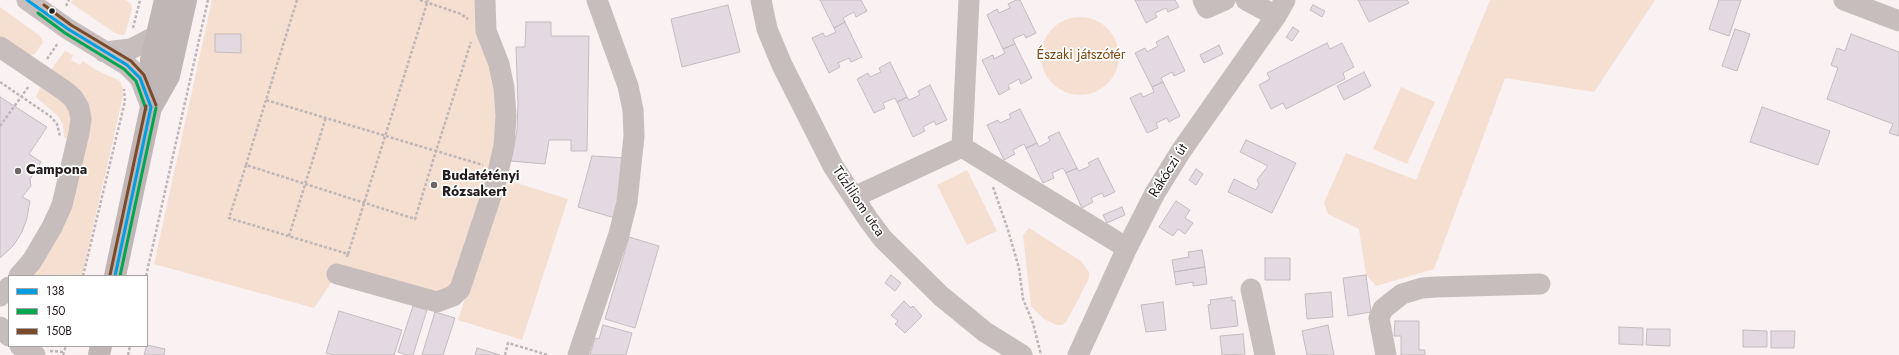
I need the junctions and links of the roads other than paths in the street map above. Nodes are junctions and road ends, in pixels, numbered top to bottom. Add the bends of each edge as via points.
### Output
1 (186, 0) edge
2 (486, 0) edge
3 (597, 0) edge
4 (761, 0) edge
5 (969, 0) edge
6 (1203, 0) edge
7 (1225, 0) edge
8 (1246, 0) edge
9 (1844, 0) edge
10 (164, 1) edge
11 (34, 3) edge
12 (1280, 8) edge
13 (1899, 21) edge
14 (156, 36) junction
15 (0, 47) edge
16 (104, 52) junction
17 (151, 108) junction
18 (962, 146) junction
19 (854, 197) junction
20 (1127, 248) junction
21 (337, 274) road end
22 (20, 275) edge
23 (115, 275) edge
24 (1540, 284) dead end
25 (8, 288) edge
26 (1251, 289) dead end
27 (0, 296) edge
28 (0, 327) edge
29 (8, 335) edge
30 (22, 347) edge
31 (36, 355) edge
32 (578, 355) edge
33 (1022, 355) edge
34 (1078, 355) edge
35 (1265, 355) edge
36 (1386, 355) edge

1 - 17 main road via 169,76
2 - 21 street via 486,31 499,64 504,88 504,146 460,289 453,296 437,302
3 - 32 street via 628,86 633,110 634,136 627,202 619,234
4 - 19 street, Tűzliliom utca via 767,29 782,66 833,166
5 - 18 street
6 - 7 street via 1207,8
8 - 12 street
9 - 13 street
10 - 14 main road
11 - 16 street
12 - 20 street, Rákóczi út via 1181,151 1155,192
14 - 16 street via 132,49
14 - 17 main road via 151,60
15 - 22 street via 73,98 79,108 81,119 62,205 36,254
16 - 17 street via 124,63 140,78
17 - 23 main road
18 - 19 street
18 - 20 street
19 - 33 street, Tűzliliom utca via 883,239 941,296 985,332
20 - 34 street, Rákóczi út
24 - 36 street via 1422,288 1402,294 1383,309 1379,318
25 - 27 street
26 - 35 street
28 - 29 street
30 - 31 street

